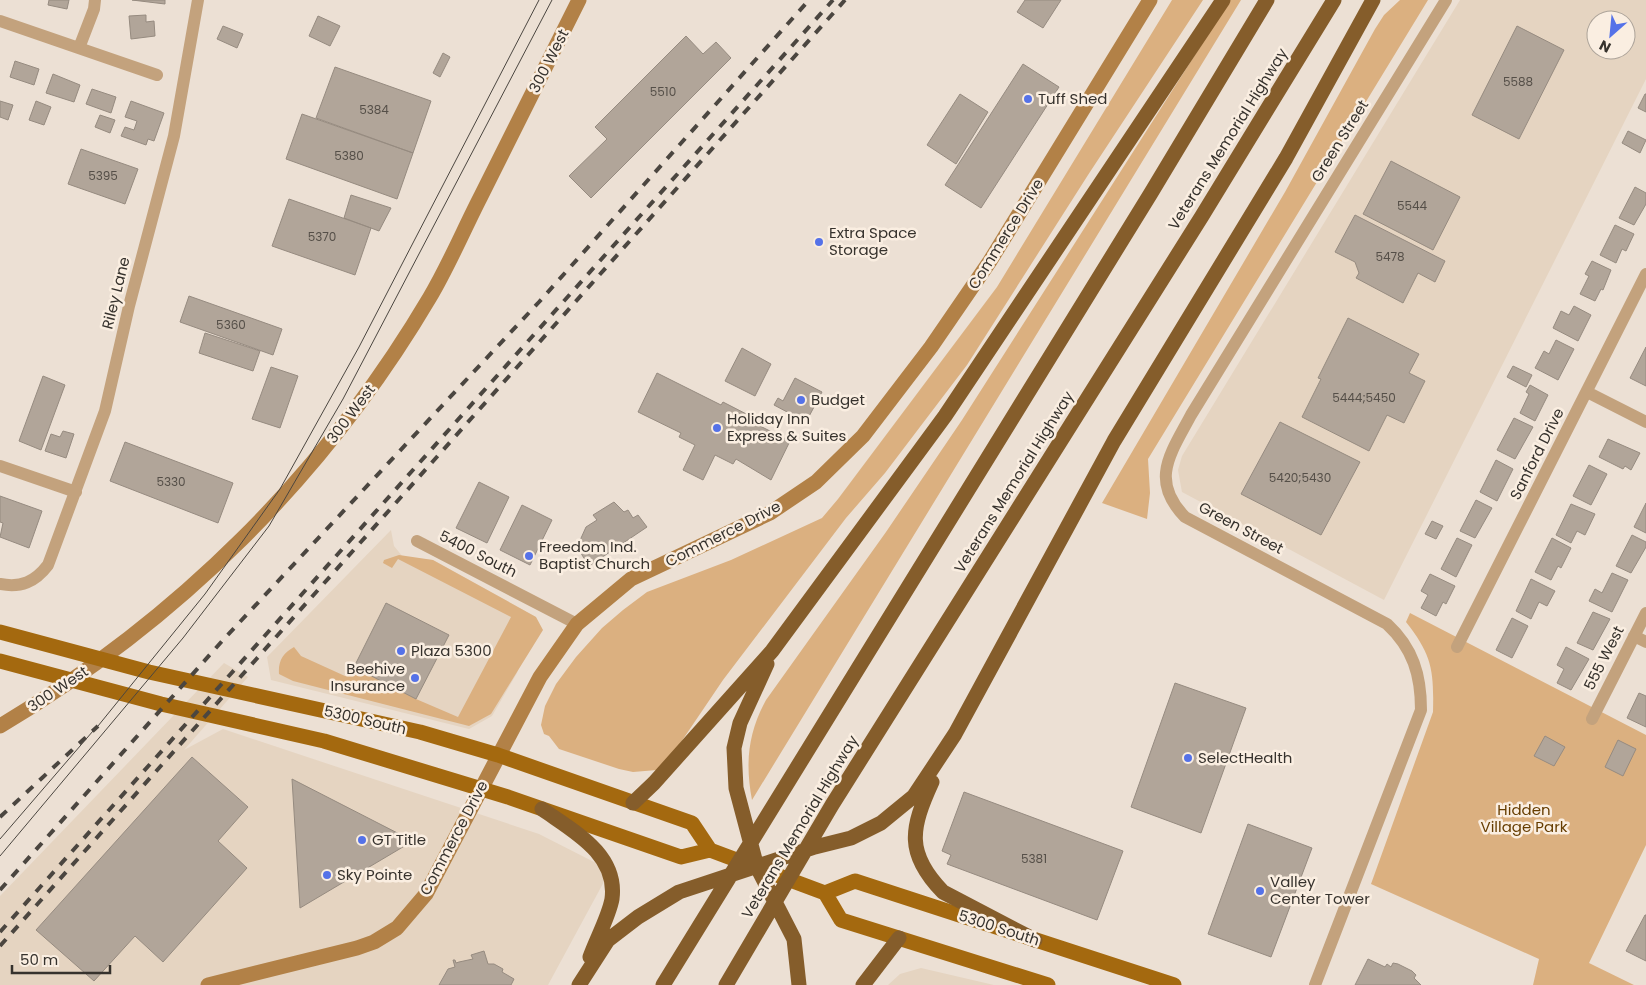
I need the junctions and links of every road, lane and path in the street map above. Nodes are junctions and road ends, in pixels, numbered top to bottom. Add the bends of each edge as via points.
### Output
1 (95, 0) edge
2 (198, 0) edge
3 (580, 0) edge
4 (1150, 0) edge
5 (1223, 0) edge
6 (1267, 0) edge
7 (1334, 0) edge
8 (1373, 0) edge
9 (1446, 0) edge
10 (0, 21) edge
11 (79, 48) junction
12 (157, 75) dead end
13 (1646, 274) edge
14 (1587, 392) junction
15 (1646, 422) edge
16 (0, 466) edge
17 (76, 492) junction
18 (417, 541) dead end
19 (0, 584) edge
20 (1646, 613) edge
21 (578, 624) junction
22 (0, 632) edge
23 (1634, 636) junction
24 (1646, 642) edge
25 (1457, 647) dead end
26 (772, 651) junction
27 (0, 661) edge
28 (1592, 719) dead end
29 (0, 726) edge
30 (955, 734) junction
31 (498, 755) junction
32 (480, 789) junction
33 (633, 803) junction
34 (542, 809) junction
35 (710, 850) junction
36 (757, 867) junction
37 (825, 893) junction
38 (899, 938) junction
39 (1035, 940) junction
40 (208, 985) edge
41 (580, 985) edge
42 (663, 985) edge
43 (726, 985) edge
44 (799, 985) edge
45 (863, 985) edge
46 (1048, 985) edge
47 (1174, 985) edge
48 (1315, 985) edge

1 - 11 street
2 - 17 street, Riley Lane via 174,136 128,306 105,411
3 - 29 street, 300 West via 431,295 350,416 288,491 199,581 147,625 68,683
4 - 21 street, Commerce Drive via 990,261 931,347 862,436 816,482 770,513 631,579
5 - 26 highway via 945,416
6 - 42 highway
7 - 43 highway, Veterans Memorial Highway via 832,805
8 - 30 highway via 1286,158 1114,441
9 - 48 street, Green Street via 1192,415 1169,457 1166,470 1167,491 1174,506 1185,517 1387,624 1400,636 1418,672 1421,710
10 - 11 street
11 - 12 street
13 - 14 street, Sanford Drive
14 - 15 street
14 - 25 street, Sanford Drive
16 - 17 street
17 - 19 street, Riley Lane via 48,565 32,582 20,586
18 - 21 street, 5400 South
20 - 23 street, 555 West
21 - 31 street, Commerce Drive via 540,677
22 - 31 main road, 5300 South via 158,675 420,732
23 - 24 street
23 - 28 street, 555 West
26 - 33 highway
26 - 36 highway via 740,723 734,748 736,788
27 - 32 main road, 5300 South via 161,704 324,741
30 - 36 highway via 914,796 881,823 851,838
30 - 39 highway via 918,813 914,846 932,880 943,892
31 - 32 street, Commerce Drive
31 - 33 main road, 5300 South
32 - 34 main road, 5300 South
32 - 40 street, Commerce Drive via 426,894 397,928 357,948
33 - 35 main road, 5300 South via 692,823
34 - 35 main road, 5300 South via 682,857
34 - 41 highway via 592,846 610,871 612,899
35 - 36 main road
36 - 37 main road
36 - 41 highway via 679,892 638,917 608,940
36 - 44 highway via 794,939
37 - 38 main road via 841,920
37 - 39 main road, 5300 South via 855,881
38 - 45 highway
38 - 46 main road
39 - 47 main road, 5300 South

